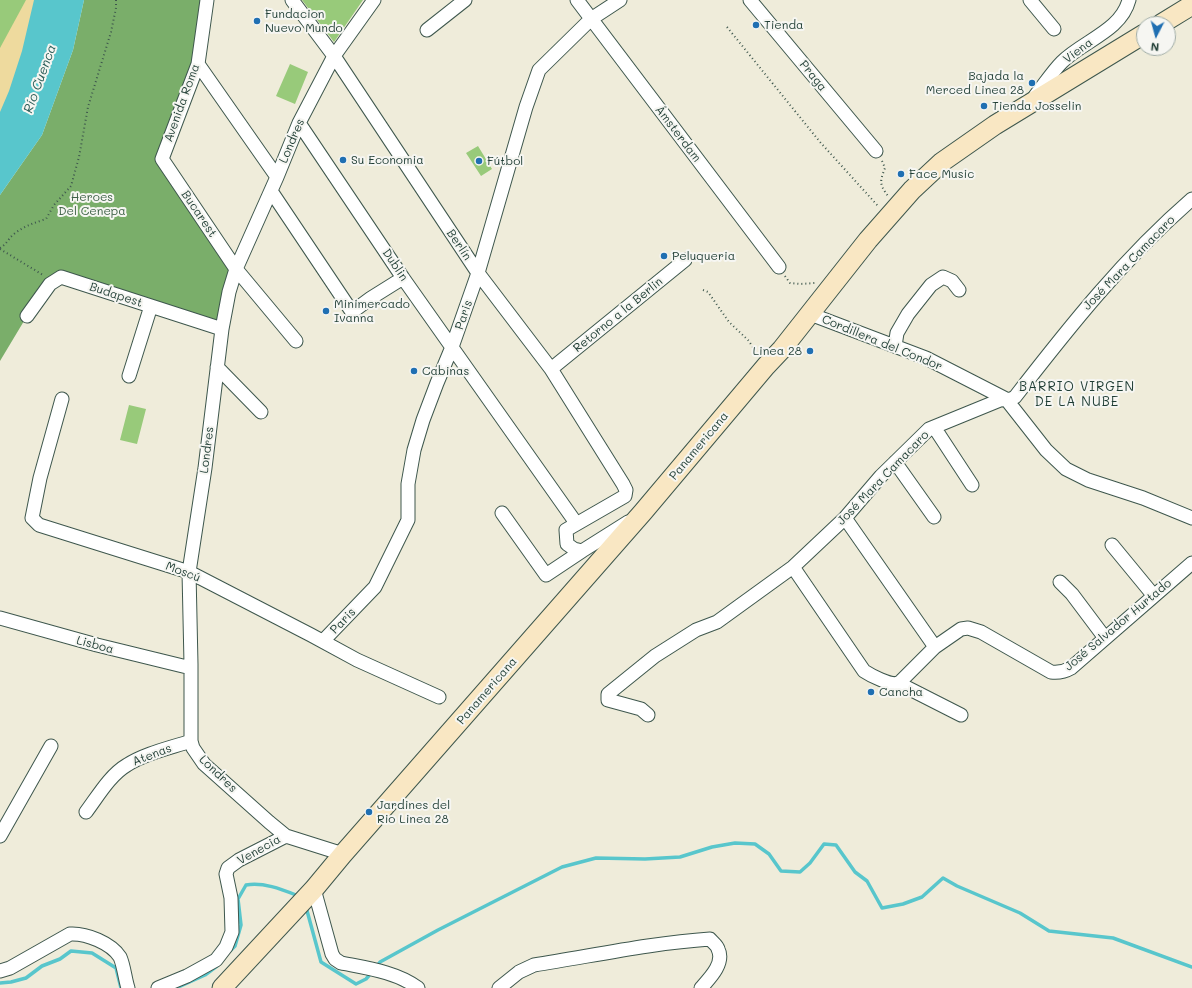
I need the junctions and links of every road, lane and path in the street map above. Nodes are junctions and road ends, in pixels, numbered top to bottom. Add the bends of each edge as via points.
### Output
1 (116, 0) edge
2 (207, 0) edge
3 (292, 0) edge
4 (374, 0) edge
5 (465, 0) edge
6 (577, 0) edge
7 (620, 0) edge
8 (750, 0) edge
9 (1030, 0) edge
10 (1129, 0) edge
11 (1192, 5) edge
12 (1174, 16) edge
13 (592, 19) junction
14 (727, 27) dead end
15 (1054, 29) dead end
16 (427, 30) dead end
17 (1136, 39) edge
18 (334, 56) junction
19 (198, 64) junction
20 (1029, 104) junction
21 (299, 123) junction
22 (876, 151) joint
23 (162, 159) joint
24 (277, 177) junction
25 (271, 191) junction
26 (1190, 204) edge
27 (893, 212) junction
28 (0, 249) edge
29 (685, 260) dead end
30 (778, 267) joint
31 (236, 268) junction
32 (478, 273) junction
33 (403, 278) junction
34 (54, 281) junction
35 (818, 282) dead end
36 (703, 290) dead end
37 (959, 290) dead end
38 (151, 306) junction
39 (810, 314) junction
40 (27, 316) dead end
41 (222, 329) junction
42 (296, 341) dead end
43 (895, 346) junction
44 (452, 348) junction
45 (766, 366) junction
46 (217, 367) junction
47 (551, 369) junction
48 (129, 376) dead end
49 (62, 399) dead end
50 (1006, 399) junction
51 (261, 412) dead end
52 (934, 427) junction
53 (895, 462) junction
54 (972, 485) dead end
55 (642, 512) junction
56 (502, 513) dead end
57 (934, 517) dead end
58 (845, 518) junction
59 (1192, 518) edge
60 (576, 523) junction
61 (1112, 546) dead end
62 (582, 551) junction
63 (1192, 563) edge
64 (793, 567) junction
65 (188, 572) junction
66 (1060, 582) dead end
67 (1154, 596) junction
68 (0, 618) edge
69 (1106, 638) junction
70 (323, 641) junction
71 (935, 647) junction
72 (191, 668) junction
73 (898, 683) junction
74 (439, 697) dead end
75 (648, 715) dead end
76 (961, 715) dead end
77 (191, 741) junction
78 (51, 746) dead end
79 (86, 812) dead end
80 (0, 836) edge
81 (286, 836) junction
82 (343, 854) junction
83 (314, 889) junction
84 (0, 971) edge
85 (128, 988) edge
86 (158, 988) edge
87 (222, 988) edge
88 (418, 988) edge
89 (499, 988) edge
90 (702, 988) edge

1 - 28 path via 111,32 88,107 71,186 54,205 46,219 27,225
2 - 19 street, Avenida Roma
3 - 18 street, Berlín
4 - 18 street, Londres
5 - 16 street
6 - 13 street, Ámsterdam
7 - 13 street, Paris
8 - 22 street, Praga
9 - 15 street
10 - 20 street, Viena via 1118,19 1063,62
11 - 12 main road
13 - 30 street, Ámsterdam
13 - 32 street, Paris via 539,70
14 - 27 path via 820,142 866,194
17 - 20 main road, Panamericana
18 - 21 street, Londres
18 - 32 street, Berlín
19 - 23 street, Avenida Roma
19 - 24 street
20 - 27 main road, Panamericana via 942,162
21 - 24 street, Londres
21 - 33 street, Dublin
22 - 27 path via 886,168 881,177 881,186
23 - 31 street, Bucarest
24 - 25 street, Londres
25 - 31 street, Londres
25 - 33 street via 352,312
26 - 50 street, José Mara Camacaro via 1131,257 1078,316 1015,397
27 - 39 main road, Panamericana
28 - 34 path
29 - 47 street, Retorno a la Berlin
30 - 35 path via 790,283
31 - 41 street, Londres
31 - 42 street, Bucarest
32 - 44 street, Paris
32 - 47 street, Berlín
33 - 44 street, Dublin
34 - 38 street, Budapest via 61,277
34 - 40 street
36 - 45 path via 708,292 730,322 748,340
37 - 43 street via 952,280 943,277 931,285 908,314 897,333
38 - 41 street, Budapest
38 - 48 street
39 - 43 street, Cordillera del Condor
39 - 45 main road, Panamericana
41 - 46 street, Londres
43 - 50 street, Cordillera del Condor via 926,358
44 - 60 street, Dublin
44 - 70 street, Paris via 423,420 414,450 408,484 408,520 375,587
45 - 55 main road, Panamericana
46 - 51 street
46 - 65 street, Londres via 205,468
47 - 60 street, Berlín via 626,490 625,496
49 - 65 street, Moscú via 40,478 32,518 34,522
50 - 52 street, José Mara Camacaro
50 - 59 street, Cordillera del Condor via 1046,450 1066,469 1088,480
52 - 53 street, José Mara Camacaro via 923,434
52 - 54 street
53 - 57 street
53 - 58 street, José Mara Camacaro
55 - 62 street
55 - 82 main road, Panamericana
56 - 62 street via 546,575
58 - 64 street, José Mara Camacaro
58 - 71 street
60 - 62 street via 566,530 567,544 574,550
61 - 67 street
63 - 67 street, José Salvador Hurtado
64 - 73 street via 864,671 889,682
64 - 75 street, José Mara Camacaro via 717,622 696,630 655,656 608,694 608,700 641,710
65 - 70 street, Moscú
65 - 72 street, Londres
66 - 69 street
67 - 69 street, José Salvador Hurtado
68 - 72 street, Lisboa
69 - 71 street, José Salvador Hurtado via 1071,668 1058,673 1051,672 975,629 961,629
70 - 74 street, Moscú via 357,660
71 - 73 street, José Salvador Hurtado
72 - 77 street, Londres
73 - 76 street
77 - 79 street, Atenas via 144,756 126,765 112,777
77 - 81 street, Londres via 204,764
78 - 80 street
81 - 82 street, Londres
81 - 86 street, Venecia via 228,868 226,874 231,898 232,932 226,947 216,960
82 - 83 main road, Panamericana
83 - 87 main road, Panamericana
83 - 88 street via 335,959 341,964 386,973 410,982
84 - 85 street via 10,968 70,934 80,934 104,943 115,951 120,958
89 - 90 street via 519,972 534,965 710,939 718,948 720,960

